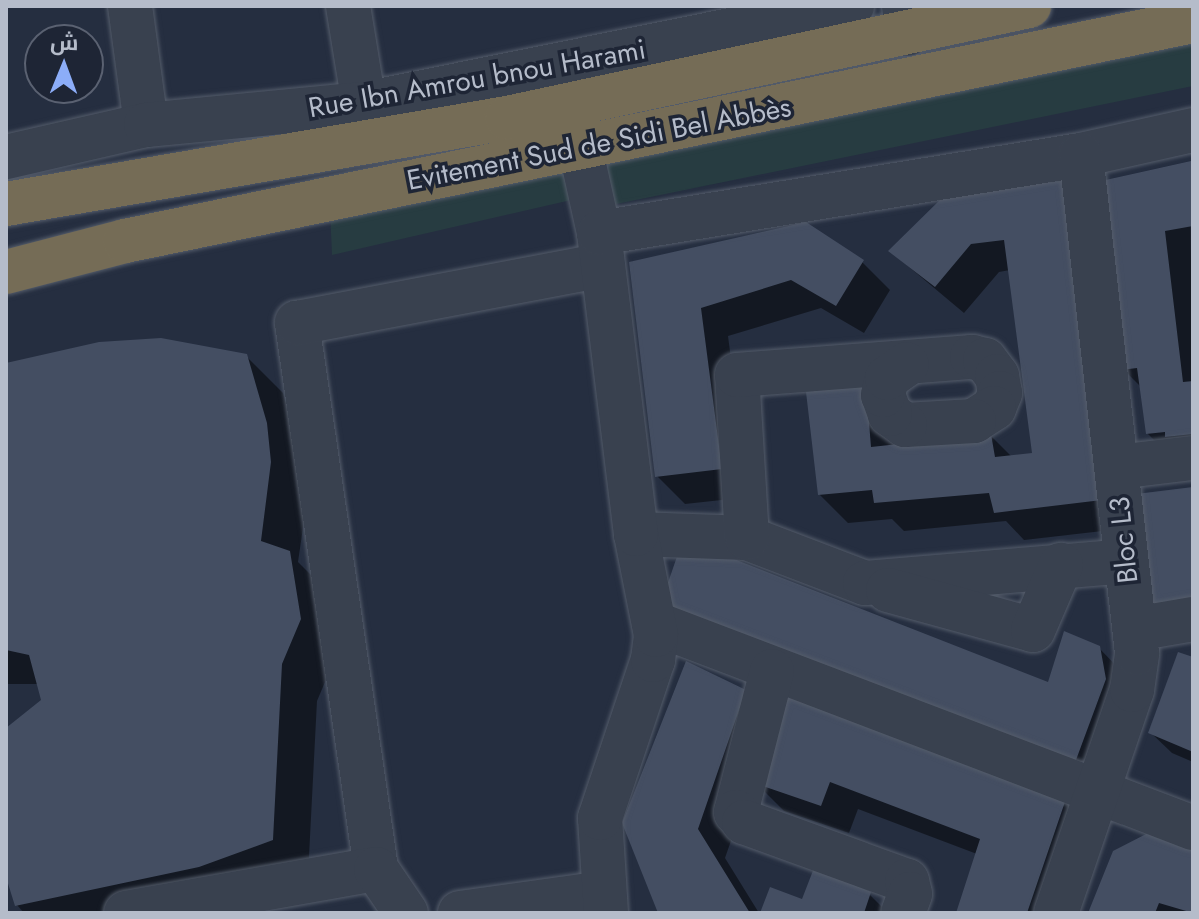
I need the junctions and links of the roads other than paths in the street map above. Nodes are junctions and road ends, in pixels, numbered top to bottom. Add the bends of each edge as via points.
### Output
1 (130, 6) edge
2 (348, 6) edge
3 (852, 6) edge
4 (1029, 6) edge
5 (906, 20) edge
6 (1193, 21) edge
7 (364, 104) junction
8 (146, 125) junction
9 (1193, 130) edge
10 (580, 147) junction
11 (1081, 155) junction
12 (6, 157) edge
13 (6, 204) edge
14 (601, 249) junction
15 (6, 272) edge
16 (907, 364) dead end
17 (1193, 458) edge
18 (1117, 467) junction
19 (636, 534) junction
20 (747, 538) junction
21 (1125, 561) junction
22 (1061, 565) junction
23 (865, 583) junction
24 (1193, 619) edge
25 (654, 623) junction
26 (1135, 629) junction
27 (772, 671) junction
28 (1097, 794) junction
29 (1193, 828) edge
30 (376, 869) junction
31 (605, 903) edge
32 (126, 913) edge
33 (406, 913) edge
34 (460, 913) edge
35 (903, 913) edge
36 (1056, 913) edge

1 - 8 street
2 - 7 street
3 - 7 street, Rue Ibn Amrou bnou Harami
4 - 5 highway, Evitement Sud de Sidi Bel Abbès
5 - 13 highway, Evitement Sud de Sidi Bel Abbès via 507,118
6 - 10 highway, Evitement Sud de Sidi Bel Abbès
7 - 8 street, Rue Ibn Amrou bnou Harami
8 - 12 street, Rue Ibn Amrou bnou Harami
9 - 11 street
10 - 14 street
10 - 15 highway, Evitement Sud de Sidi Bel Abbès via 125,241
11 - 14 street
11 - 18 street, Bloc L3
14 - 19 street
14 - 30 street via 297,323
16 - 20 street via 737,375
17 - 18 street
18 - 21 street, Bloc L3
19 - 20 street
19 - 25 street
20 - 23 street
21 - 22 street
21 - 26 street, Bloc L3
22 - 23 street
22 - 23 street via 1033,630
24 - 26 street
25 - 27 street
25 - 31 street via 653,660 600,818
26 - 28 street, Bloc L3 via 1132,690
27 - 28 street
27 - 35 street via 736,812 744,822 907,881 910,894
28 - 29 street
28 - 36 street, Bloc L3
30 - 32 street
30 - 33 street
31 - 34 street

